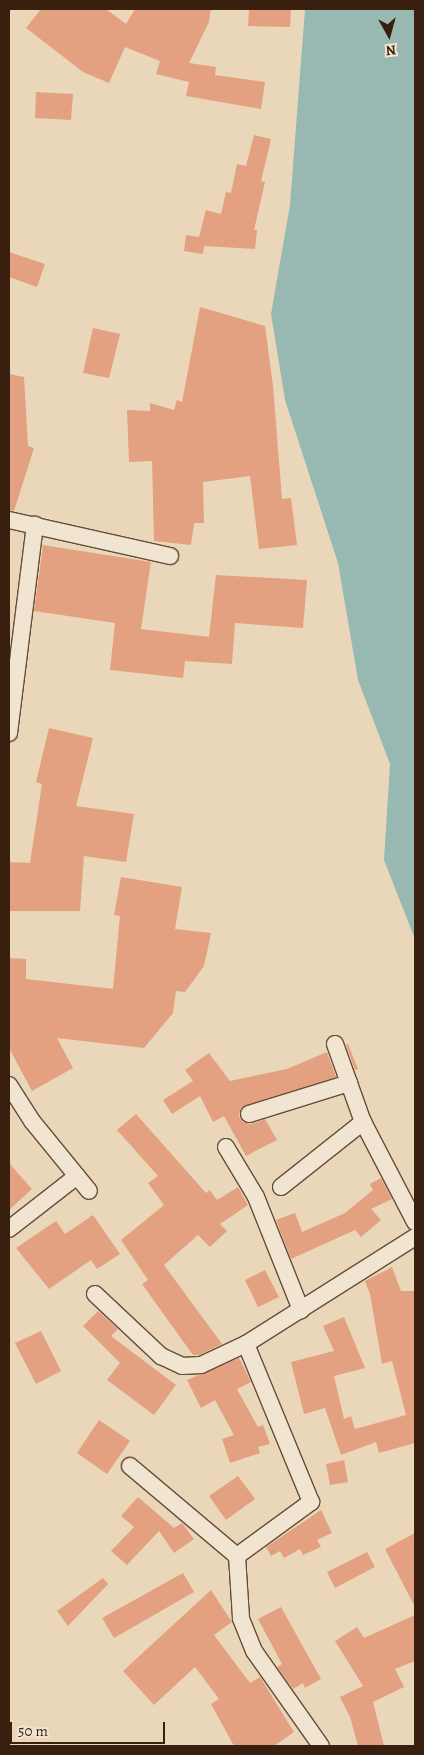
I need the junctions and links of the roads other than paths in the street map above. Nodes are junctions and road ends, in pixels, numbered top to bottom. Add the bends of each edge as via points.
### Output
1 (9, 520) edge
2 (35, 525) junction
3 (170, 556) dead end
4 (9, 733) edge
5 (335, 1044) dead end
6 (349, 1083) junction
7 (9, 1085) edge
8 (249, 1114) dead end
9 (363, 1122) junction
10 (226, 1148) dead end
11 (77, 1176) junction
12 (281, 1188) dead end
13 (89, 1191) dead end
14 (415, 1222) edge
15 (9, 1229) edge
16 (415, 1237) edge
17 (95, 1294) dead end
18 (301, 1310) junction
19 (246, 1344) junction
20 (130, 1466) dead end
21 (237, 1556) junction
22 (321, 1746) edge

1 - 2 street
2 - 3 street
2 - 4 street
5 - 6 street
6 - 8 street
6 - 9 street
7 - 11 street via 32,1121
9 - 12 street
9 - 14 street
10 - 18 street via 256,1197
11 - 13 street
11 - 15 street
16 - 18 street
17 - 19 street via 161,1356 182,1366 201,1365
18 - 19 street
19 - 21 street via 311,1502
20 - 21 street
21 - 22 street via 241,1618 254,1651

